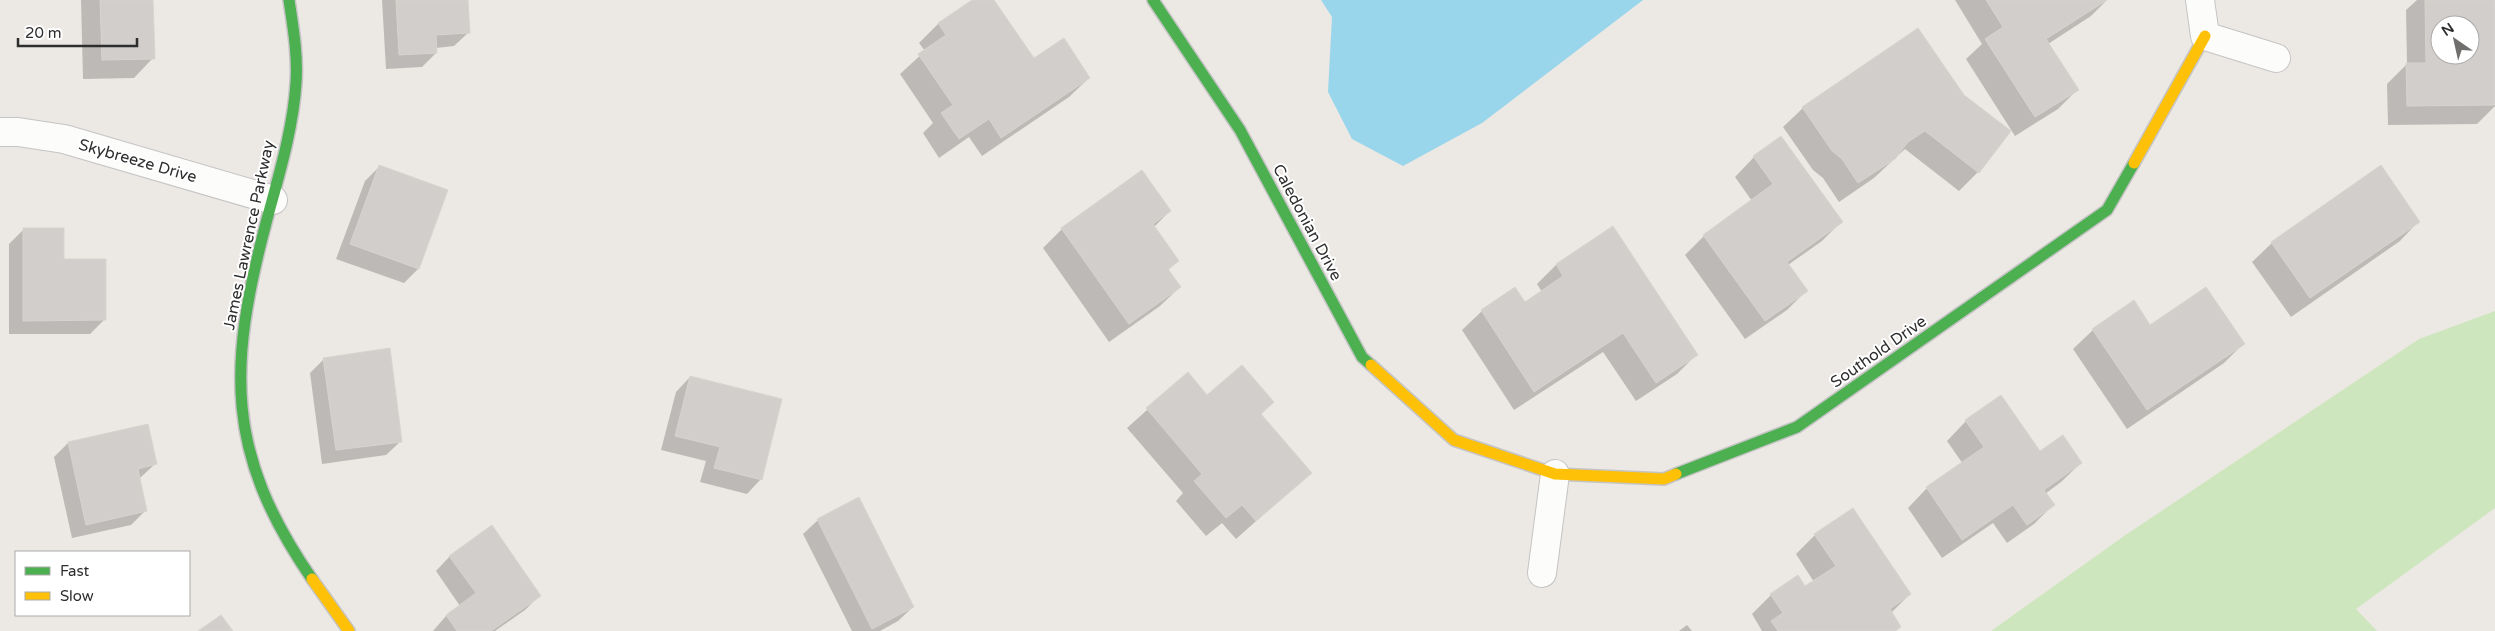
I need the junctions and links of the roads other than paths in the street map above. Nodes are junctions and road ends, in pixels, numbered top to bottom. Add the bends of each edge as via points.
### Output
1 (289, 0) edge
2 (1154, 0) edge
3 (2200, 0) edge
4 (2204, 36) junction
5 (2276, 58) dead end
6 (0, 132) edge
7 (273, 200) junction
8 (1454, 440) joint
9 (1555, 474) junction
10 (1542, 573) dead end
11 (349, 631) edge

1 - 7 street, James Lawrence Parkway via 295,51 295,93
2 - 8 street, Caledonian Drive via 1240,130 1362,357
3 - 4 street
4 - 5 street
4 - 9 street, Southold Drive via 2107,210 1797,427 1664,479
6 - 7 street, Skybreeze Drive via 64,139
7 - 11 street, James Lawrence Parkway via 241,342 240,376 245,430 259,483 274,518
8 - 9 street, Southold Drive
9 - 10 street

